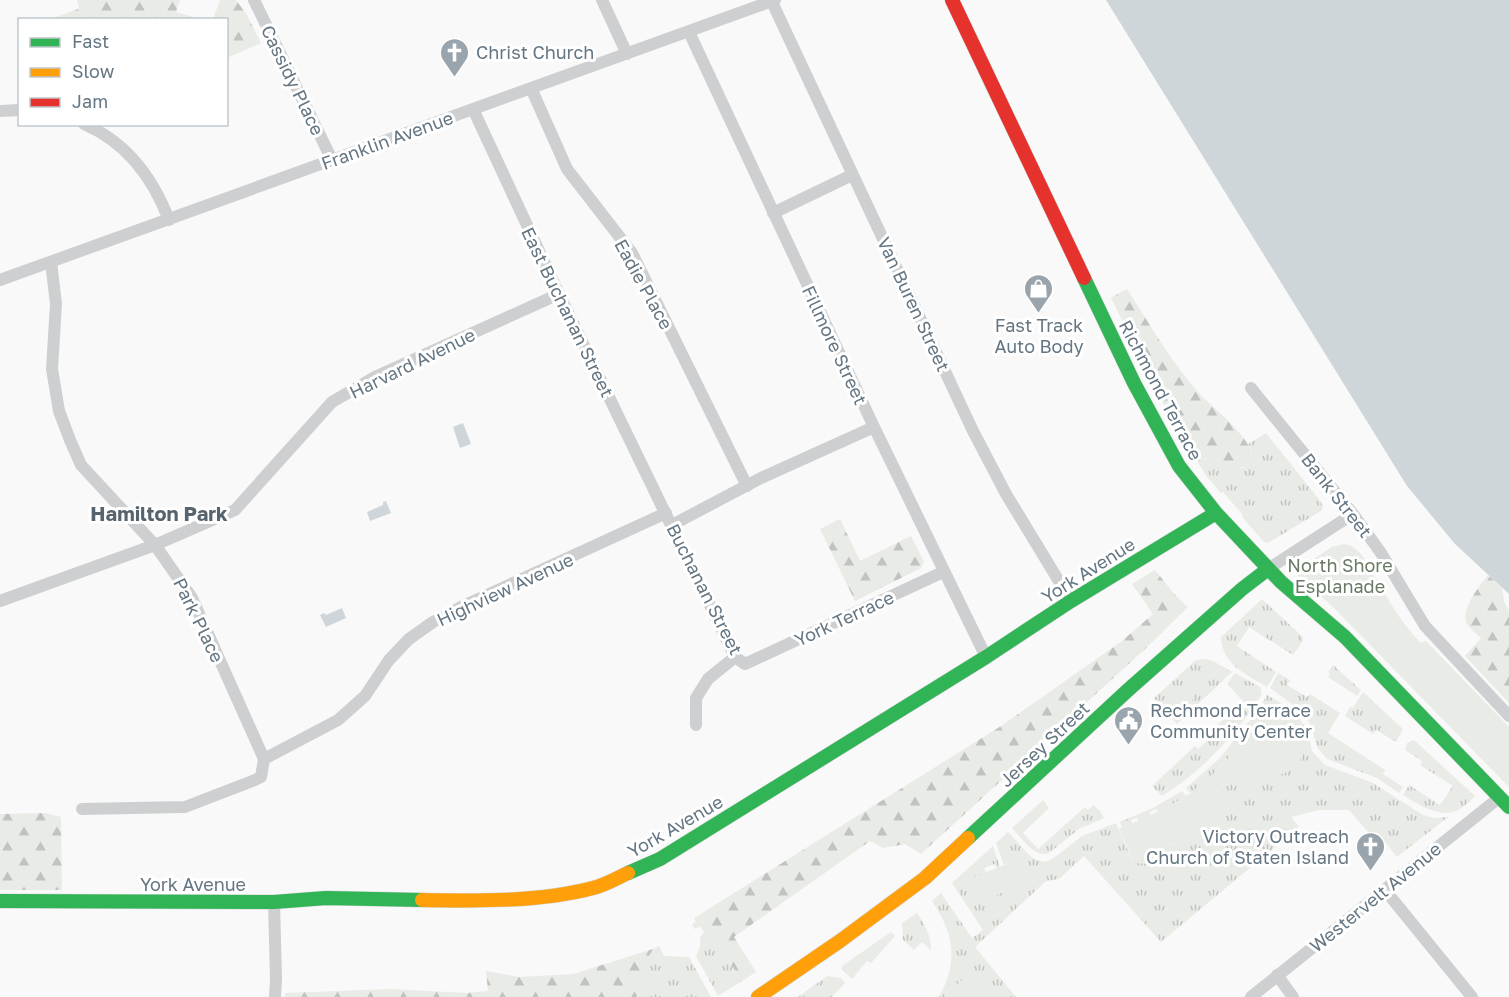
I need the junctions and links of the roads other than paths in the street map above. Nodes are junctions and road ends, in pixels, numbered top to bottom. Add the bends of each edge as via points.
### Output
1 (254, 0) edge
2 (602, 0) edge
3 (772, 0) edge
4 (952, 0) edge
5 (689, 32) junction
6 (627, 54) junction
7 (531, 88) junction
8 (473, 109) junction
9 (18, 110) edge
10 (0, 111) edge
11 (88, 126) edge
12 (332, 160) junction
13 (852, 175) junction
14 (773, 213) junction
15 (169, 220) junction
16 (51, 262) junction
17 (0, 280) edge
18 (559, 294) junction
19 (1251, 388) dead end
20 (874, 427) junction
21 (747, 486) junction
22 (666, 513) junction
23 (1216, 513) junction
24 (1353, 514) junction
25 (672, 525) junction
26 (155, 545) junction
27 (1268, 569) junction
28 (943, 572) junction
29 (0, 601) edge
30 (1071, 601) junction
31 (986, 657) junction
32 (740, 660) junction
33 (1509, 716) edge
34 (696, 725) dead end
35 (264, 759) junction
36 (1504, 802) edge
37 (82, 809) dead end
38 (1385, 890) junction
39 (0, 901) edge
40 (274, 902) junction
41 (1277, 975) junction
42 (275, 997) edge
43 (758, 997) edge
44 (1251, 997) edge
45 (1293, 997) edge
46 (1472, 997) edge

1 - 12 street, Cassidy Place
2 - 6 street
3 - 5 street, Franklin Avenue
3 - 13 street, Van Buren Street
4 - 23 street, Richmond Terrace via 1144,403 1179,466
5 - 6 street, Franklin Avenue
5 - 14 street, Fillmore Street
6 - 7 street, Franklin Avenue
7 - 8 street, Franklin Avenue
7 - 21 street, Eadie Place via 567,169 632,253
8 - 12 street, Franklin Avenue
8 - 18 street, East Buchanan Street
9 - 10 street
11 - 15 street via 109,138 140,167
12 - 15 street, Franklin Avenue
13 - 14 street
13 - 30 street, Van Buren Street via 979,442
14 - 20 street, Fillmore Street
15 - 16 street, Franklin Avenue
16 - 17 street, Franklin Avenue
16 - 26 street, Park Place via 56,303 52,369 59,411 81,465
18 - 22 street, East Buchanan Street
18 - 26 street, Harvard Avenue via 375,377 332,402 235,510
19 - 24 street, Bank Street
20 - 21 street
20 - 28 street, Fillmore Street
21 - 25 street
22 - 25 street, Buchanan Street
22 - 35 street, Highview Avenue via 433,622 409,639 365,696 338,720
23 - 27 street, Richmond Terrace
23 - 30 street, York Avenue
24 - 27 street, Jersey Street
24 - 33 street, Bank Street via 1425,626
25 - 32 street, Buchanan Street
26 - 29 street, Harvard Avenue
26 - 35 street, Park Place via 192,598
27 - 36 street, Richmond Terrace via 1345,637
27 - 43 street, Jersey Street via 1128,690 925,878
28 - 31 street, Fillmore Street
28 - 32 street, York Terrace
30 - 31 street, York Avenue
31 - 40 street, York Avenue via 660,859 595,888 475,901 326,898
32 - 34 street, York Terrace via 708,679 696,698
35 - 37 street via 261,777 185,807
36 - 38 street, Westervelt Avenue
38 - 41 street, Westervelt Avenue
38 - 46 street
39 - 40 street, York Avenue
40 - 42 street
41 - 44 street, Westervelt Avenue
41 - 45 street

